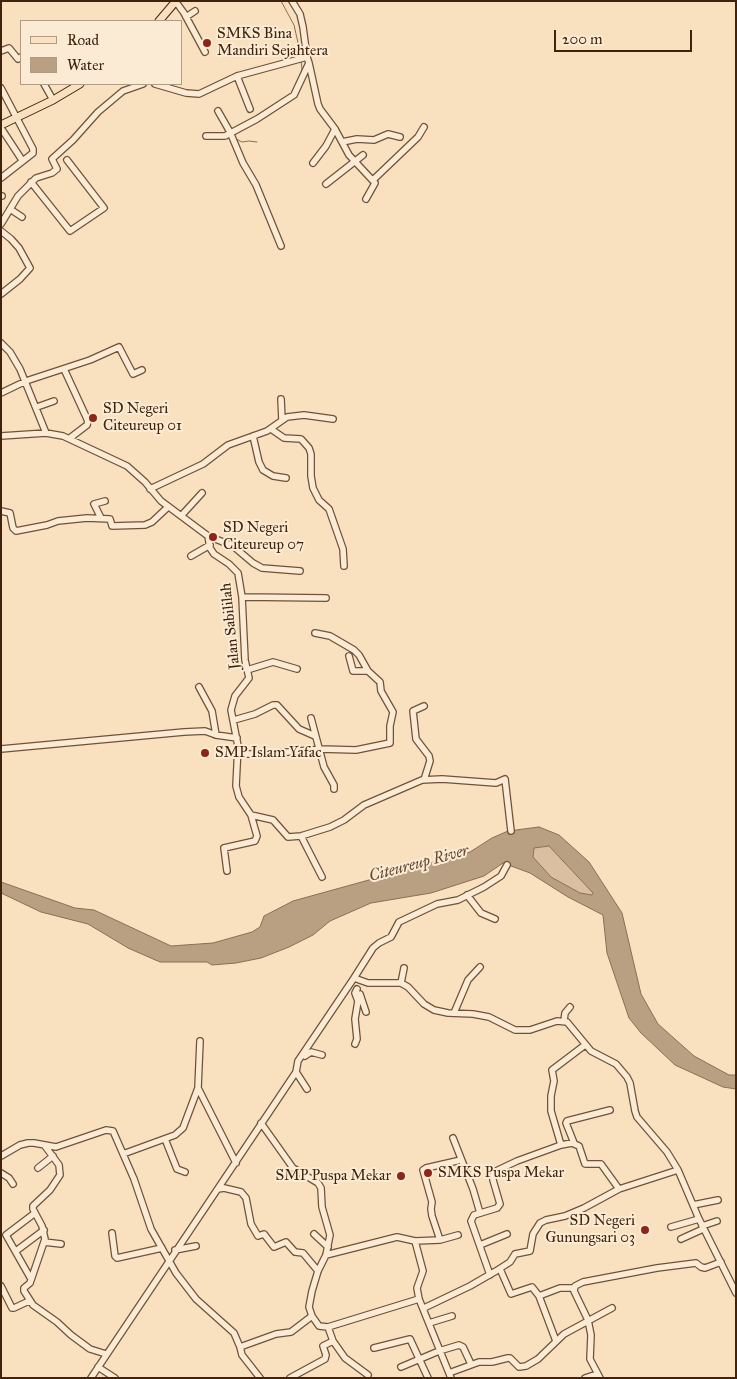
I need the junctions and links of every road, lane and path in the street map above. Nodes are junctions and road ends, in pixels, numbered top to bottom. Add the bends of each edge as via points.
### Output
1 (176, 1) edge
2 (292, 1) edge
3 (195, 11) dead end
4 (186, 17) junction
5 (160, 20) edge
6 (1, 51) edge
7 (205, 52) dead end
8 (20, 58) edge
9 (305, 59) junction
10 (237, 76) junction
11 (45, 85) edge
12 (78, 85) edge
13 (140, 85) edge
14 (158, 85) edge
15 (1, 88) edge
16 (53, 100) junction
17 (250, 109) dead end
18 (218, 111) dead end
19 (17, 118) junction
20 (1, 127) edge
21 (424, 127) dead end
22 (335, 129) junction
23 (230, 132) junction
24 (206, 136) dead end
25 (400, 137) dead end
26 (342, 142) junction
27 (363, 155) dead end
28 (22, 160) junction
29 (67, 160) dead end
30 (354, 161) junction
31 (313, 163) dead end
32 (1, 178) edge
33 (373, 180) junction
34 (32, 182) junction
35 (326, 184) dead end
36 (366, 199) dead end
37 (10, 209) junction
38 (22, 217) dead end
39 (1, 224) edge
40 (1, 231) edge
41 (281, 246) dead end
42 (1, 294) edge
43 (1, 343) edge
44 (64, 369) junction
45 (142, 370) dead end
46 (26, 382) junction
47 (1, 392) edge
48 (281, 399) dead end
49 (54, 401) dead end
50 (37, 408) junction
51 (333, 419) dead end
52 (282, 420) junction
53 (271, 429) junction
54 (46, 433) junction
55 (1, 436) edge
56 (253, 436) junction
57 (70, 438) junction
58 (286, 478) dead end
59 (150, 489) junction
60 (202, 493) dead end
61 (106, 501) dead end
62 (168, 507) junction
63 (1, 511) edge
64 (182, 516) junction
65 (101, 518) junction
66 (208, 536) junction
67 (210, 545) junction
68 (191, 556) dead end
69 (344, 566) dead end
70 (300, 571) dead end
71 (242, 597) junction
72 (326, 598) dead end
73 (315, 633) dead end
74 (349, 656) dead end
75 (297, 669) dead end
76 (247, 670) junction
77 (368, 671) junction
78 (199, 687) dead end
79 (424, 706) dead end
80 (311, 718) dead end
81 (234, 720) junction
82 (216, 736) junction
83 (315, 736) junction
84 (237, 738) junction
85 (1, 749) edge
86 (320, 749) junction
87 (238, 754) junction
88 (424, 780) junction
89 (334, 789) dead end
90 (250, 815) junction
91 (511, 831) dead end
92 (301, 836) junction
93 (507, 865) dead end
94 (227, 871) dead end
95 (322, 877) dead end
96 (467, 895) junction
97 (495, 919) dead end
98 (480, 967) dead end
99 (404, 968) dead end
100 (354, 978) junction
101 (401, 983) junction
102 (350, 984) junction
103 (357, 989) junction
104 (570, 1008) dead end
105 (366, 1012) dead end
106 (454, 1013) junction
107 (564, 1021) junction
108 (200, 1041) dead end
109 (355, 1044) dead end
110 (585, 1045) junction
111 (322, 1055) dead end
112 (297, 1070) junction
113 (198, 1088) junction
114 (307, 1089) dead end
115 (610, 1110) dead end
116 (262, 1123) junction
117 (453, 1138) dead end
118 (165, 1139) junction
119 (574, 1143) junction
120 (561, 1145) junction
121 (45, 1146) junction
122 (123, 1154) junction
123 (1, 1156) edge
124 (53, 1156) junction
125 (461, 1160) junction
126 (236, 1163) junction
127 (38, 1168) dead end
128 (678, 1170) junction
129 (1, 1172) edge
130 (185, 1172) dead end
131 (13, 1184) dead end
132 (619, 1189) junction
133 (218, 1190) junction
134 (718, 1200) dead end
135 (693, 1205) junction
136 (35, 1213) junction
137 (480, 1213) junction
138 (699, 1220) junction
139 (717, 1221) dead end
140 (671, 1227) dead end
141 (703, 1228) junction
142 (44, 1230) junction
143 (112, 1233) dead end
144 (314, 1234) dead end
145 (507, 1234) dead end
146 (458, 1235) dead end
147 (681, 1239) dead end
148 (440, 1240) junction
149 (415, 1241) junction
150 (44, 1242) junction
151 (61, 1244) dead end
152 (480, 1245) junction
153 (196, 1246) dead end
154 (328, 1247) junction
155 (162, 1248) junction
156 (176, 1250) junction
157 (16, 1251) junction
158 (326, 1255) junction
159 (169, 1260) junction
160 (720, 1262) junction
161 (500, 1269) junction
162 (318, 1271) junction
163 (490, 1274) junction
164 (31, 1279) junction
165 (1, 1286) edge
166 (574, 1288) junction
167 (736, 1293) edge
168 (539, 1296) junction
169 (420, 1299) junction
170 (29, 1301) junction
171 (424, 1308) junction
172 (612, 1308) dead end
173 (312, 1316) junction
174 (452, 1316) dead end
175 (588, 1320) junction
176 (429, 1323) junction
177 (328, 1327) junction
178 (333, 1341) junction
179 (556, 1341) junction
180 (240, 1347) junction
181 (374, 1348) dead end
182 (439, 1351) junction
183 (106, 1354) junction
184 (420, 1359) junction
185 (471, 1364) junction
186 (98, 1367) junction
187 (401, 1367) dead end
188 (368, 1375) dead end
189 (450, 1376) edge
190 (598, 1376) edge
191 (294, 1377) edge
192 (90, 1378) edge
193 (115, 1378) edge
194 (260, 1378) edge
195 (428, 1378) edge
196 (585, 1378) edge

1 - 4 street
1 - 5 main road
2 - 9 street via 303,27
3 - 4 street
4 - 7 street
6 - 8 street via 9,48
9 - 10 street
9 - 22 street via 318,104
9 - 23 street via 291,98
10 - 14 street via 196,94
10 - 17 street
11 - 16 street
12 - 16 main road
13 - 34 street via 124,90 111,100 52,159 57,168
15 - 19 street
16 - 19 main road
18 - 23 street
19 - 20 main road
19 - 28 street via 33,149 33,153
20 - 28 street
21 - 33 street via 418,137
22 - 26 street
22 - 31 street
23 - 24 street via 223,136
23 - 41 street
25 - 26 street via 388,134 374,140
26 - 30 street
27 - 30 street
28 - 32 street
29 - 34 street via 104,208 70,231
30 - 33 street
30 - 35 street
33 - 36 street
34 - 37 street
37 - 38 street
37 - 39 street
40 - 42 street via 19,248 30,269
43 - 46 street via 14,358
44 - 45 street via 119,347 133,374
44 - 46 street
44 - 57 street via 88,421
46 - 47 street
46 - 50 street
48 - 52 street
49 - 50 street
50 - 54 street
51 - 52 street via 296,415
52 - 53 street
53 - 56 street
53 - 69 street via 284,438 301,439 308,448 313,488 329,509 343,549
54 - 55 street
54 - 57 street
56 - 58 street via 264,470 273,476
56 - 59 street via 228,445 203,464
57 - 59 street via 127,466
59 - 62 street
60 - 64 street
61 - 65 street via 94,504
62 - 64 street
62 - 65 street via 146,525 112,526 111,519
63 - 65 street via 10,513 16,531 59,521
64 - 66 street
66 - 67 street
66 - 70 street via 233,546 262,568
67 - 68 street
67 - 71 street, Jalan Sabililah via 216,556 238,573
71 - 72 street
71 - 76 street, Jalan Sabililah
73 - 77 street via 330,636 354,650
74 - 77 street via 354,671
75 - 76 street via 272,662
76 - 81 street, Jalan Sabililah via 248,681 232,705
77 - 86 street via 380,682 381,691 393,712 390,743 356,750
78 - 82 street via 212,711
79 - 88 street via 413,711 416,739 430,761
80 - 83 street
81 - 83 street via 277,705 299,729
81 - 84 street, Jalan Sabililah
82 - 84 street
82 - 85 street via 205,731 184,732
83 - 86 street
84 - 87 street, Jalan Sabililah
86 - 87 street
86 - 89 street via 324,768
87 - 90 street, Jalan Sabililah via 236,786
88 - 91 street via 496,783 505,780
88 - 92 street via 364,805 330,827
90 - 92 street via 273,820 288,837
90 - 94 street, Jalan Sabililah via 257,836 255,841 224,848
92 - 95 street
93 - 96 street via 495,881
96 - 97 street via 481,913
96 - 100 street via 437,904 399,922 391,937 373,948
98 - 106 street via 468,980
99 - 101 street
100 - 101 street via 368,984
100 - 102 street
101 - 106 street via 424,1004 440,1012
102 - 103 street
102 - 112 street via 298,1061
103 - 105 street
103 - 109 street
104 - 107 street via 565,1012
106 - 107 street via 488,1017 520,1031
107 - 110 street
108 - 113 street
110 - 120 street via 552,1070 552,1111
110 - 128 street via 623,1071 630,1083 637,1116
111 - 112 street via 308,1052
112 - 114 street
112 - 116 street
113 - 118 street via 183,1128 178,1134
113 - 126 street
115 - 119 street via 567,1121
116 - 126 street
116 - 154 street via 293,1168 320,1185 330,1235
117 - 125 street
118 - 122 street
118 - 130 street via 176,1169
119 - 120 street
119 - 132 street via 580,1149 585,1164 601,1164
120 - 137 street via 496,1171 493,1180 500,1204
121 - 122 street via 56,1147 108,1130 114,1133
121 - 123 street via 24,1144
121 - 124 street
122 - 155 street via 151,1229
124 - 127 street
124 - 136 street via 59,1165 59,1179 34,1204
125 - 137 street
125 - 148 street via 424,1170
126 - 133 street
128 - 132 street
128 - 135 street
129 - 131 street
132 - 161 street via 584,1208 540,1224 533,1234 530,1250 515,1254
133 - 156 street
133 - 162 street via 224,1188 240,1192 246,1198 251,1224 258,1236 264,1234 274,1247 286,1242 295,1252 302,1253
134 - 135 street
135 - 138 street
136 - 142 street
136 - 157 street via 7,1233
137 - 152 street via 472,1216 471,1221
138 - 140 street
138 - 141 street
139 - 141 street
141 - 147 street
141 - 160 street
142 - 150 street
142 - 157 street
143 - 155 street via 117,1258
144 - 154 street
145 - 152 street
146 - 148 street
148 - 149 street
149 - 158 street via 396,1236
149 - 169 street via 423,1271 417,1288
150 - 151 street
150 - 164 street
152 - 163 street
153 - 156 street
154 - 158 street
155 - 159 street
156 - 159 street
157 - 164 street
158 - 162 street
159 - 180 street via 188,1289 234,1333
159 - 183 street
160 - 166 street via 705,1268 696,1263 657,1268 583,1282
160 - 167 street
161 - 163 street
161 - 168 street via 511,1294 532,1287
162 - 173 street via 310,1301
163 - 171 street
164 - 170 street via 24,1290
165 - 170 street via 12,1308
166 - 168 street via 560,1288
166 - 175 street
168 - 179 street
169 - 171 street
169 - 177 street
170 - 183 street via 85,1345
171 - 176 street
172 - 175 street
173 - 177 street via 319,1326
173 - 180 street via 291,1332
174 - 176 street
175 - 179 street
175 - 190 street via 590,1359
176 - 182 street
177 - 178 street
178 - 188 street via 345,1358
178 - 191 street via 323,1346 325,1359
179 - 185 street via 526,1366 519,1367 510,1358
180 - 194 street via 244,1360
181 - 184 street via 410,1339
182 - 184 street
182 - 185 street via 461,1345
182 - 189 street
183 - 186 street
184 - 187 street
184 - 195 street
185 - 189 street
186 - 192 street
186 - 193 street
190 - 196 street

